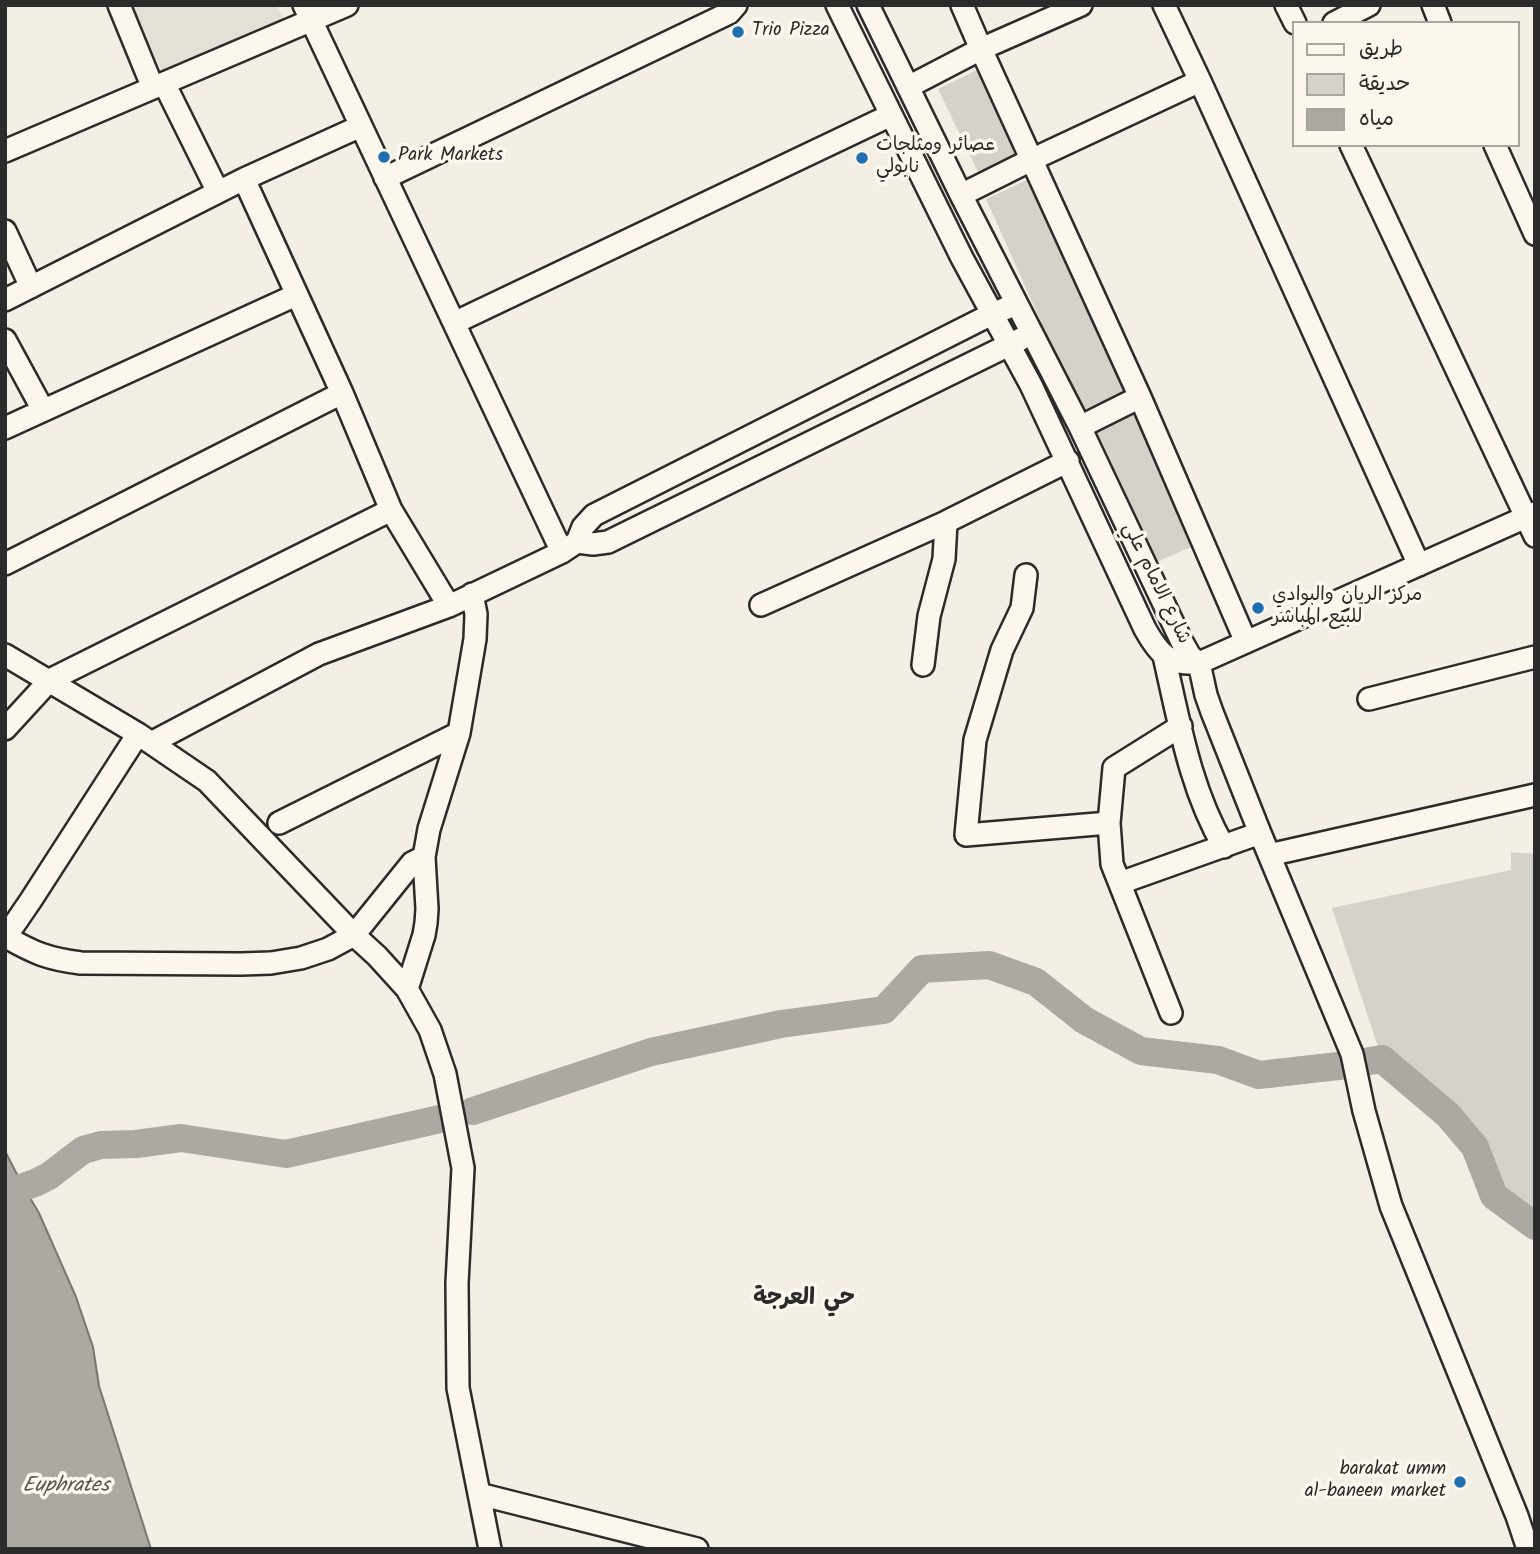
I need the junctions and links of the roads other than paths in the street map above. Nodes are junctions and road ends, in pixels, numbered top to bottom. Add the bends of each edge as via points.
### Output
1 (119, 5) edge
2 (347, 5) edge
3 (736, 5) edge
4 (837, 5) edge
5 (868, 5) edge
6 (962, 5) edge
7 (1081, 5) edge
8 (1164, 5) edge
9 (1286, 5) edge
10 (1369, 5) edge
11 (307, 13) edge
12 (1294, 21) edge
13 (1338, 21) edge
14 (981, 49) junction
15 (1200, 81) junction
16 (159, 86) junction
17 (908, 87) junction
18 (891, 115) junction
19 (361, 126) junction
20 (1352, 147) edge
21 (1496, 147) edge
22 (5, 151) edge
23 (1031, 160) junction
24 (386, 178) junction
25 (244, 179) junction
26 (218, 192) junction
27 (961, 195) junction
28 (5, 231) edge
29 (1535, 234) edge
30 (31, 287) junction
31 (296, 295) junction
32 (5, 300) edge
33 (1016, 304) junction
34 (991, 315) junction
35 (454, 323) junction
36 (1032, 334) junction
37 (5, 340) edge
38 (1008, 345) junction
39 (342, 393) junction
40 (1140, 397) junction
41 (43, 410) junction
42 (1080, 426) junction
43 (5, 428) edge
44 (1068, 461) junction
45 (391, 510) junction
46 (946, 522) junction
47 (1532, 522) edge
48 (569, 547) junction
49 (5, 564) edge
50 (1419, 565) junction
51 (1026, 575) dead end
52 (472, 594) junction
53 (761, 605) dead end
54 (449, 606) junction
55 (1246, 642) junction
56 (5, 655) edge
57 (1164, 656) junction
58 (1535, 657) edge
59 (1199, 663) junction
60 (923, 664) dead end
61 (50, 680) junction
62 (1369, 699) dead end
63 (1181, 726) junction
64 (5, 729) edge
65 (459, 733) junction
66 (144, 738) junction
67 (1535, 795) edge
68 (279, 823) dead end
69 (1110, 823) junction
70 (1260, 833) junction
71 (1224, 847) junction
72 (1269, 855) junction
73 (424, 857) junction
74 (1120, 883) junction
75 (354, 935) junction
76 (6, 937) edge
77 (407, 989) junction
78 (1171, 1013) dead end
79 (479, 1494) junction
80 (490, 1549) edge
81 (697, 1549) edge
82 (1528, 1549) edge

1 - 16 street
2 - 11 street
3 - 24 street via 729,13
4 - 18 street, شارع الامام علي
5 - 17 street, شارع الامام علي
6 - 14 street
7 - 14 street
8 - 15 street
9 - 12 street
10 - 13 street
11 - 16 street
11 - 19 street
14 - 17 street
14 - 23 street
15 - 23 street
15 - 50 street
16 - 22 street
16 - 26 street
17 - 27 street, شارع الامام علي
18 - 34 street, شارع الامام علي
18 - 35 street
19 - 24 street
19 - 25 street
20 - 47 street
21 - 29 street
23 - 27 street
23 - 40 street
24 - 35 street
25 - 26 street
25 - 31 street
26 - 30 street
27 - 33 street, شارع الامام علي
28 - 30 street
30 - 32 street
31 - 39 street
31 - 41 street
33 - 34 street
33 - 36 street, شارع الامام علي
34 - 38 street, شارع الامام علي
34 - 48 street via 594,515
35 - 48 street
36 - 38 street
36 - 42 street, شارع الامام علي
37 - 41 street
38 - 44 street, شارع الامام علي
38 - 48 street via 608,542
39 - 45 street
39 - 49 street
40 - 42 street
40 - 55 street
41 - 43 street
42 - 59 street, شارع الامام علي via 1181,640
44 - 46 street
44 - 57 street, شارع الامام علي via 1145,629
45 - 54 street
45 - 61 street
46 - 53 street
46 - 60 street via 944,559 929,616
47 - 50 street
48 - 52 street
50 - 55 street
51 - 69 street via 1021,608 1002,650 975,740 966,835
52 - 54 street
52 - 65 street via 475,639
54 - 66 street via 319,654
55 - 59 street
56 - 61 street
57 - 59 street, شارع الامام علي via 1180,663
57 - 63 street
58 - 62 street
59 - 70 street via 1212,712
61 - 64 street
61 - 66 street
63 - 69 street via 1114,768
63 - 71 street via 1198,793
65 - 68 street
65 - 73 street
66 - 75 street via 207,781
66 - 76 street
67 - 72 street
69 - 74 street via 1112,864
70 - 71 street
70 - 72 street
71 - 74 street
72 - 82 street via 1352,1054 1391,1206
73 - 75 street via 412,863
73 - 77 street via 426,923
74 - 78 street
75 - 76 street via 301,958 241,964 81,963 31,952
75 - 77 street
77 - 79 street via 430,1030 445,1074 463,1168 458,1388
79 - 80 street
79 - 81 street

